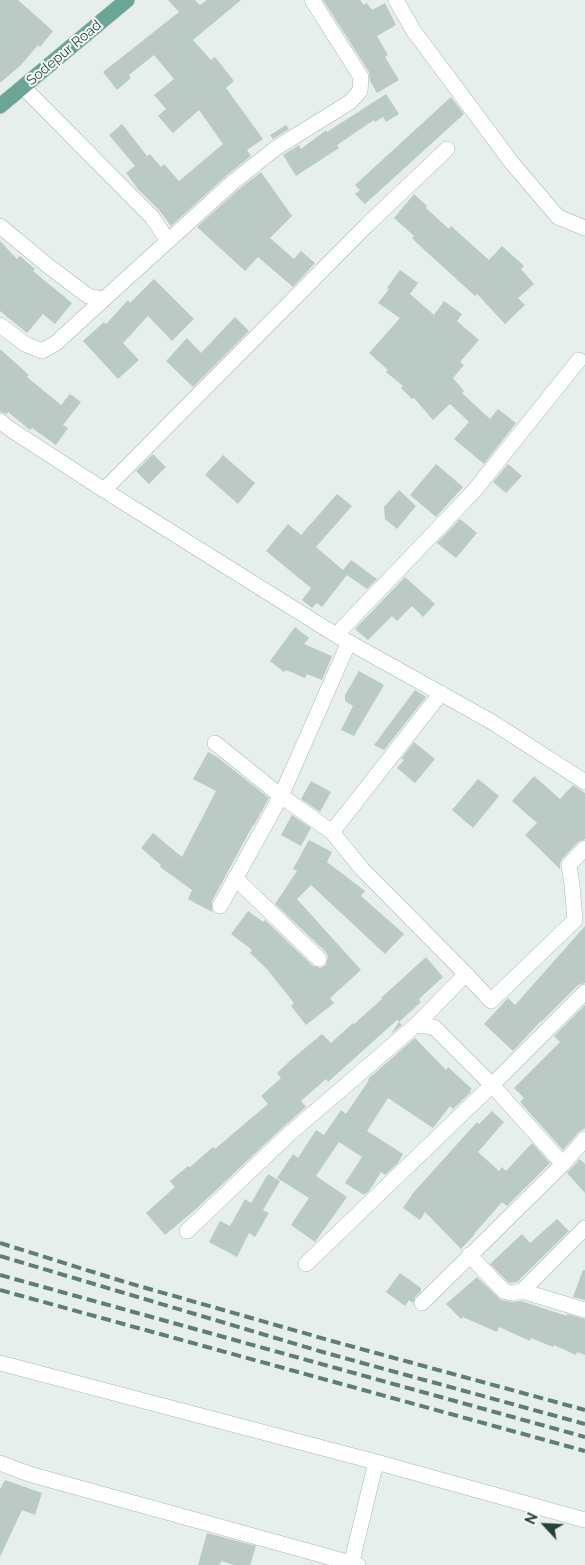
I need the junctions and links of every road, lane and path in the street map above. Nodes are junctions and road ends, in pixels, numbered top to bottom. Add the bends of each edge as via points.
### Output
1 (127, 0) edge
2 (312, 0) edge
3 (396, 0) edge
4 (23, 87) junction
5 (0, 106) edge
6 (447, 149) dead end
7 (0, 226) edge
8 (585, 228) edge
9 (168, 242) junction
10 (104, 298) junction
11 (0, 325) edge
12 (580, 360) dead end
13 (0, 421) edge
14 (104, 490) junction
15 (342, 638) junction
16 (441, 693) junction
17 (215, 743) dead end
18 (585, 782) edge
19 (281, 796) junction
20 (332, 832) junction
21 (585, 848) edge
22 (235, 878) junction
23 (220, 906) dead end
24 (319, 959) dead end
25 (466, 974) junction
26 (585, 992) edge
27 (416, 1025) junction
28 (492, 1085) junction
29 (585, 1139) edge
30 (563, 1164) junction
31 (585, 1228) edge
32 (187, 1231) dead end
33 (469, 1255) junction
34 (306, 1264) dead end
35 (522, 1291) junction
36 (422, 1303) dead end
37 (585, 1310) edge
38 (0, 1363) edge
39 (376, 1462) junction
40 (0, 1464) edge
41 (585, 1520) edge
42 (353, 1564) edge

1 - 4 main road, Sodepur Road
2 - 9 street via 361,77 360,91 350,102 276,148
3 - 8 street via 413,30 512,163 558,216
4 - 5 main road, Sodepur Road
4 - 9 street via 152,217
6 - 14 street via 367,225
7 - 10 street via 88,296
9 - 10 street
10 - 11 street via 56,344 42,352
12 - 15 street via 474,491
13 - 14 street
14 - 15 street
15 - 16 street
15 - 19 street
16 - 18 street
16 - 20 street
17 - 19 street
19 - 20 street
19 - 22 street
20 - 25 street via 362,869
21 - 25 street via 569,864 575,920 491,1001
22 - 23 street
22 - 24 street
25 - 27 street
26 - 28 street
27 - 28 street via 434,1027
27 - 32 street via 288,1135
28 - 30 street
28 - 34 street
29 - 30 street
30 - 33 street
31 - 35 street
33 - 35 street via 504,1291
33 - 36 street
35 - 37 street
38 - 39 street
39 - 41 street
39 - 42 street
40 - 42 street

